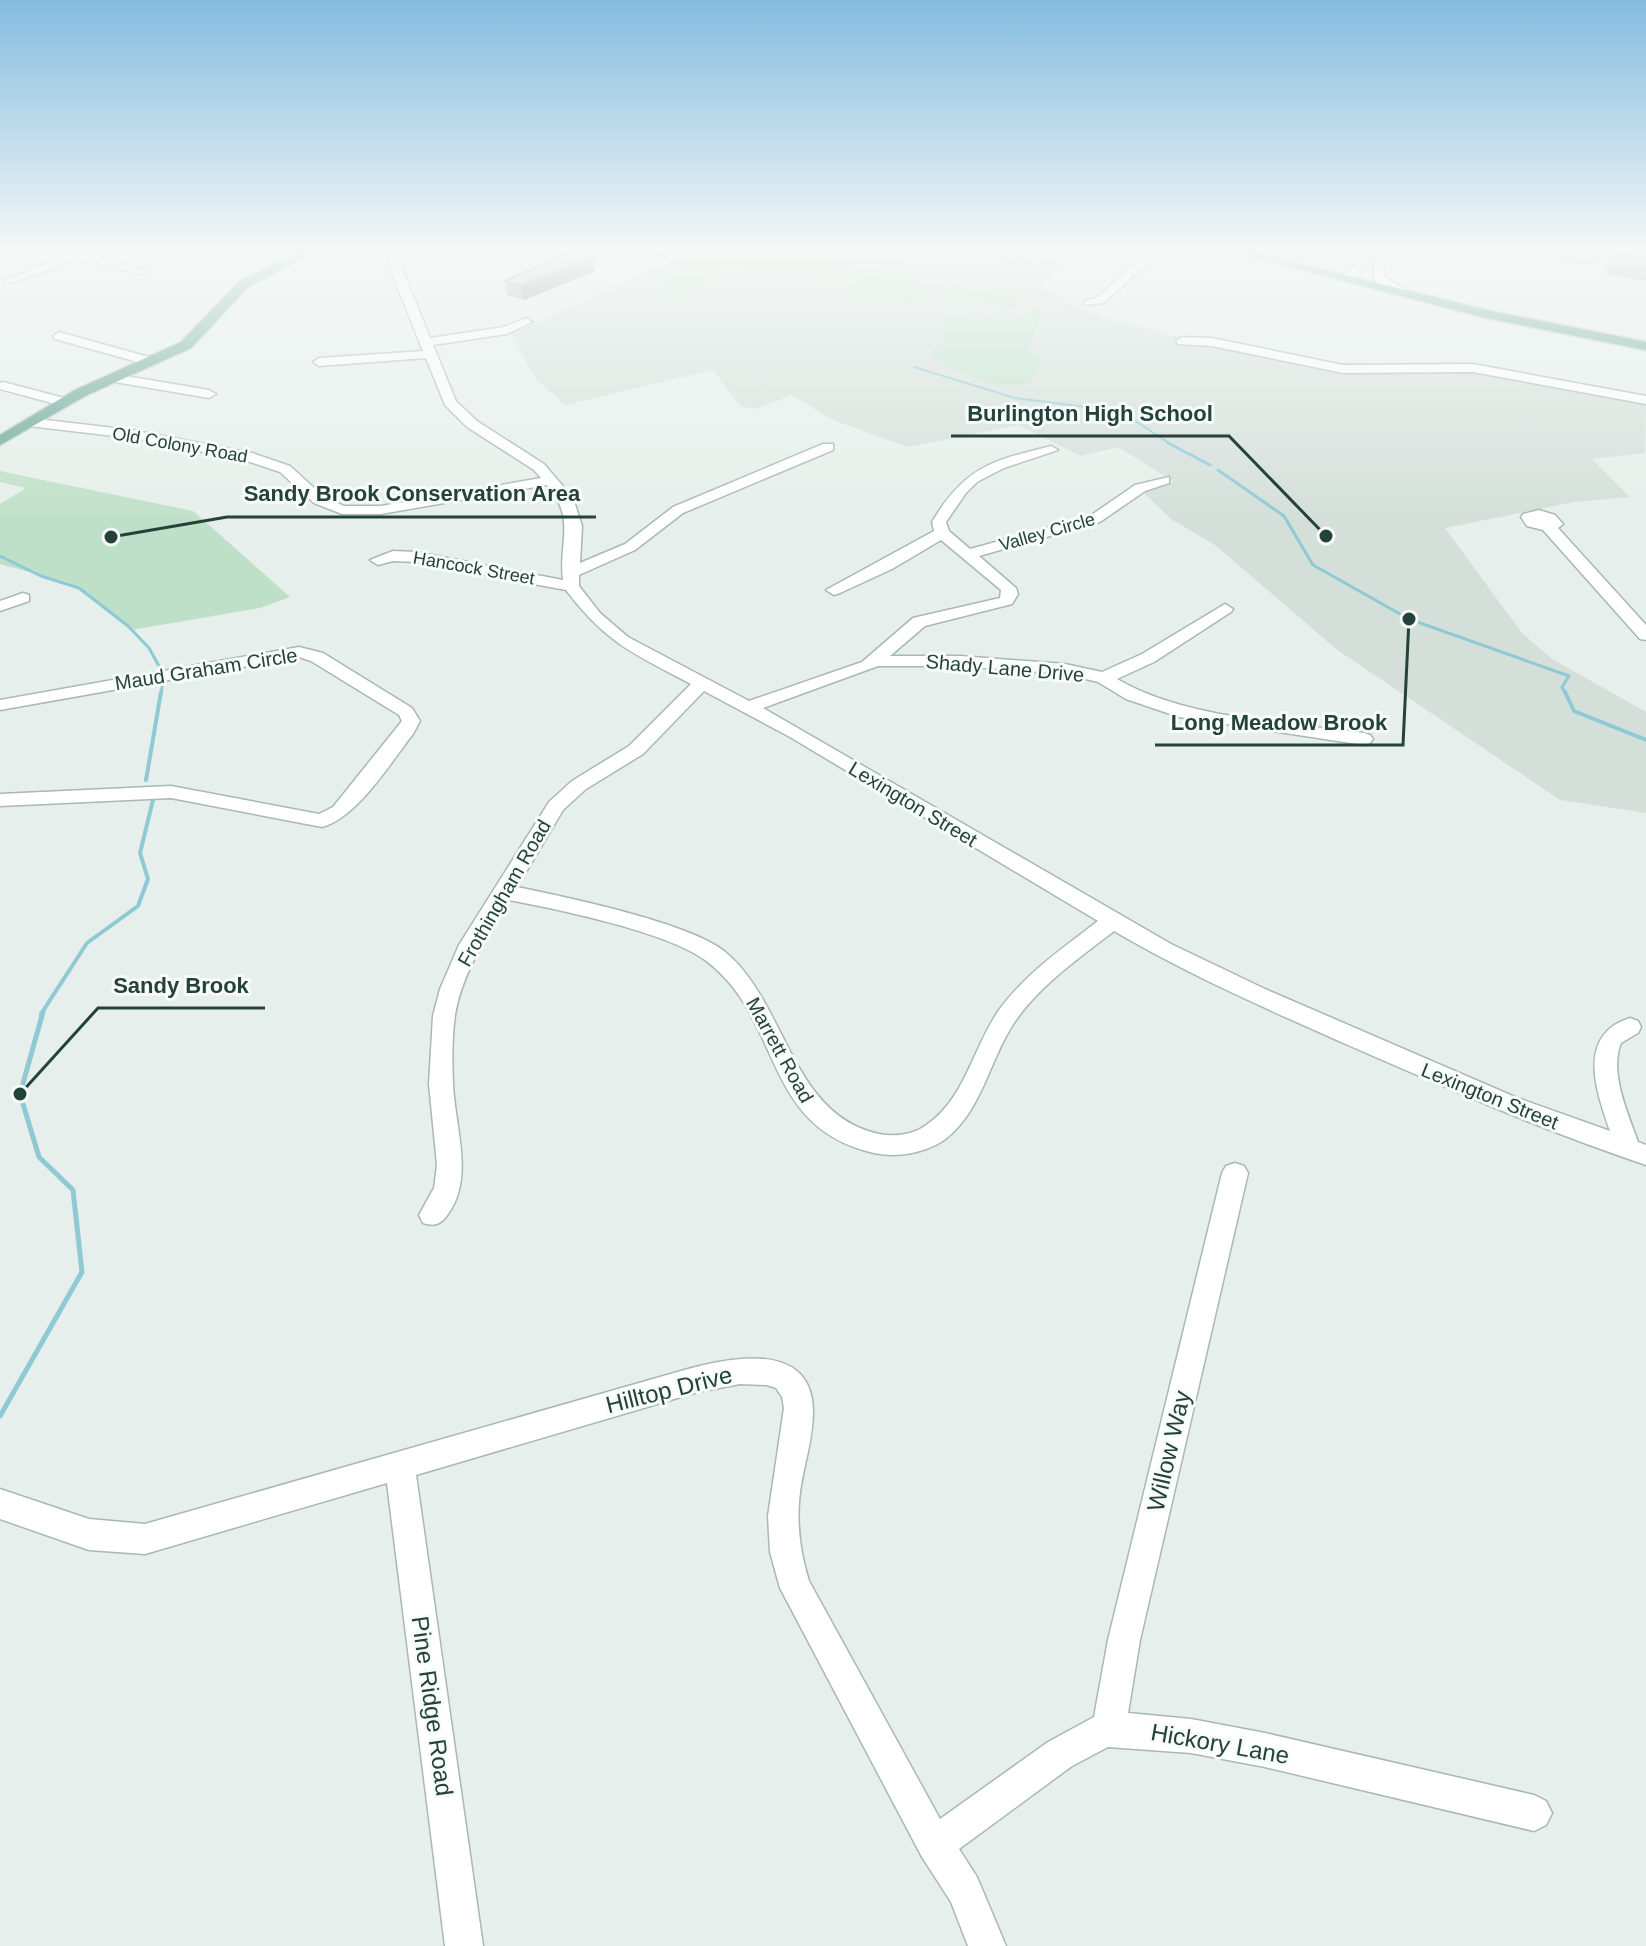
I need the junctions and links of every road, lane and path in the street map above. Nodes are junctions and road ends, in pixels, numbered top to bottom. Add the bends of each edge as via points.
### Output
1 (73, 340) edge
2 (191, 340) edge
3 (425, 340) edge
4 (464, 340) edge
5 (1613, 340) edge
6 (1182, 341) dead end
7 (1646, 346) edge
8 (428, 348) junction
9 (152, 362) junction
10 (319, 362) dead end
11 (114, 378) junction
12 (3, 386) dead end
13 (209, 394) dead end
14 (1646, 400) edge
15 (63, 402) junction
16 (29, 422) junction
17 (0, 441) edge
18 (828, 447) dead end
19 (1051, 450) dead end
20 (553, 480) junction
21 (1164, 480) dead end
22 (1548, 527) dead end
23 (942, 533) junction
24 (968, 554) junction
25 (378, 560) dead end
26 (570, 579) junction
27 (834, 590) dead end
28 (23, 598) dead end
29 (0, 606) edge
30 (1225, 609) dead end
31 (1646, 635) edge
32 (876, 661) junction
33 (1104, 678) junction
34 (702, 683) junction
35 (0, 705) edge
36 (750, 707) junction
37 (1364, 739) dead end
38 (0, 800) edge
39 (501, 891) junction
40 (1112, 921) junction
41 (1630, 1027) dead end
42 (1637, 1152) edge
43 (1235, 1173) dead end
44 (432, 1215) dead end
45 (400, 1465) junction
46 (0, 1504) edge
47 (1108, 1730) junction
48 (1534, 1813) dead end
49 (935, 1844) junction
50 (464, 1946) edge
51 (987, 1946) edge

1 - 9 street
2 - 9 main road
3 - 8 street
4 - 8 street
5 - 7 main road
6 - 14 street via 1212,342 1343,369 1473,368
8 - 10 street
8 - 20 street via 446,396 458,411
9 - 11 main road
11 - 13 street
11 - 15 main road
12 - 15 street
15 - 16 main road
16 - 17 main road
16 - 20 street, Old Colony Road via 247,456 285,469 330,507 355,511
18 - 26 street via 678,510 630,547
19 - 23 street via 991,467 968,480 940,519
20 - 26 street via 573,518
21 - 24 street, Valley Circle via 1140,488 1095,519
22 - 31 street
23 - 24 street
23 - 27 street
24 - 32 street via 1008,588 1008,599 919,622
25 - 26 street, Hancock Street via 416,557
26 - 34 street, Lexington Street via 585,607 615,636
28 - 29 street
30 - 33 street via 1148,658
32 - 33 street, Shady Lane Drive via 1028,665
32 - 36 street
33 - 37 street, Shady Lane Drive via 1179,712
34 - 36 street, Lexington Street
34 - 39 street, Frothingham Road via 636,750 579,785 556,806
35 - 38 street, Maud Graham Circle via 299,652 320,658 406,712 411,721 340,811 322,821 171,792
36 - 40 street, Lexington Street
39 - 40 street, Marrett Road via 666,933 714,955 751,995 819,1118 836,1132 882,1145 923,1140 941,1129 1007,1016
39 - 44 street, Frothingham Road via 460,965 444,1016 441,1084 449,1165 444,1196
40 - 42 street, Lexington Street via 1257,995 1536,1116
41 - 42 street via 1609,1046 1607,1072
43 - 47 street, Willow Way via 1121,1654
45 - 46 street, Hilltop Drive via 175,1532 126,1541 91,1536
45 - 49 street, Hilltop Drive via 706,1378 759,1371 788,1380 800,1402 785,1490 786,1560 796,1588
45 - 50 street, Pine Ridge Road
47 - 48 street, Hickory Lane via 1191,1736 1265,1750
47 - 49 street, Hickory Lane via 1060,1754
49 - 51 street, Hilltop Drive via 964,1890

